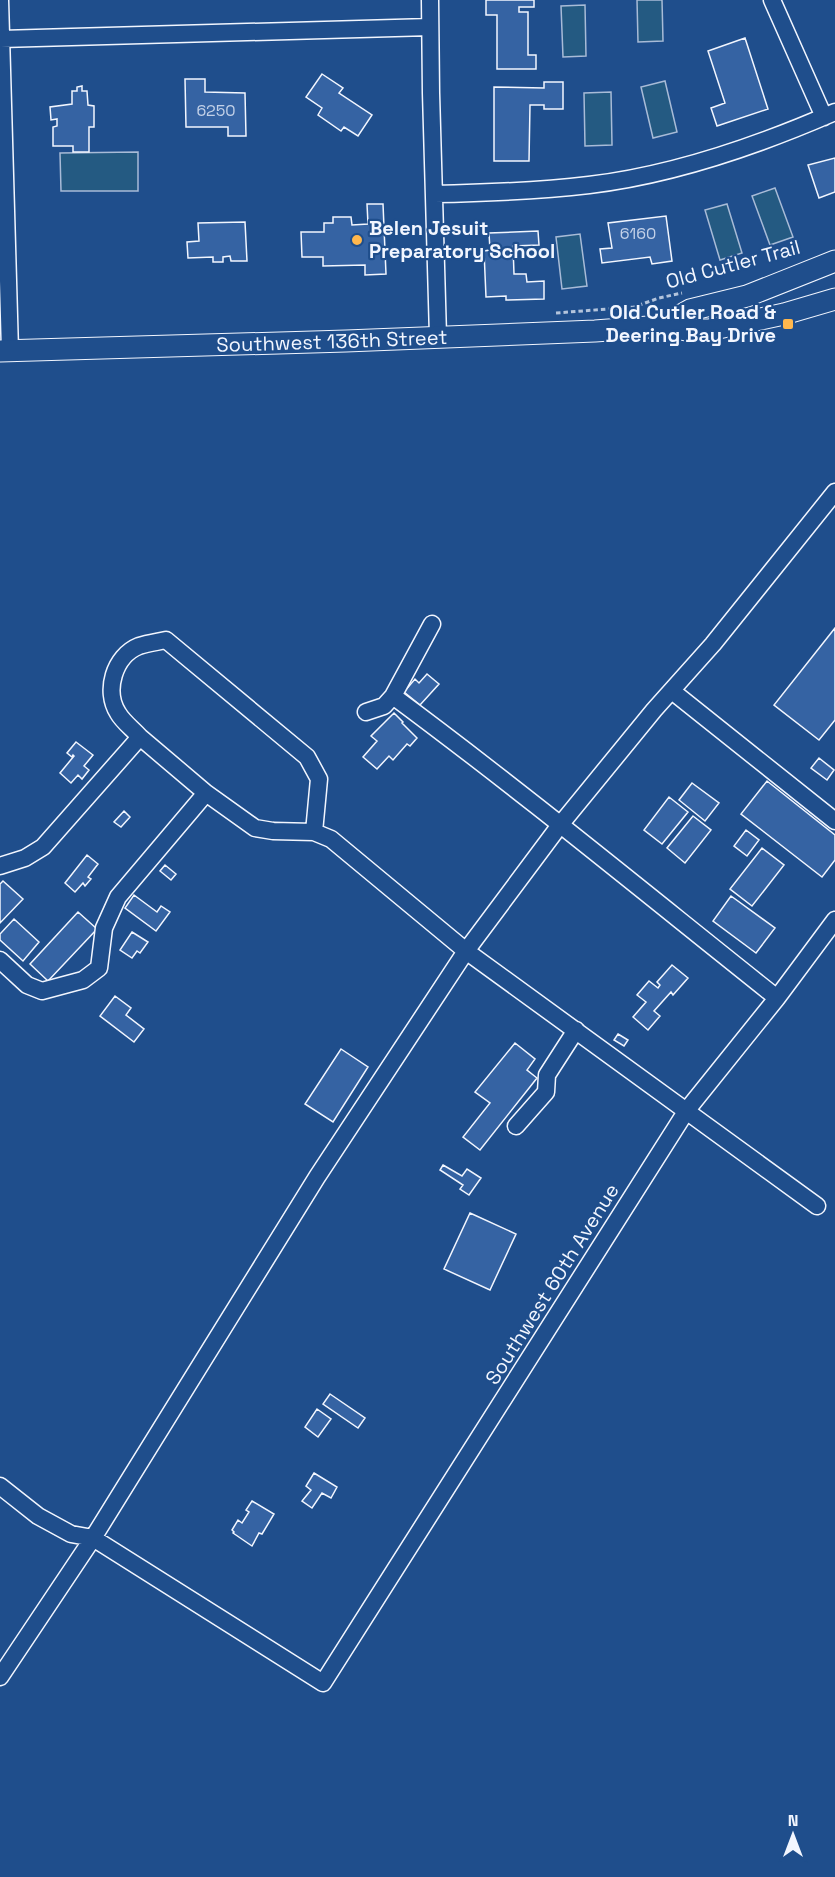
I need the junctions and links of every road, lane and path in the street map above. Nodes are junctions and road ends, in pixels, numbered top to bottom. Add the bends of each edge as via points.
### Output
1 (0, 0) edge
2 (430, 0) edge
3 (771, 0) edge
4 (430, 27) junction
5 (1, 39) edge
6 (829, 114) edge
7 (434, 194) junction
8 (835, 261) edge
9 (835, 276) edge
10 (690, 291) dead end
11 (747, 296) junction
12 (835, 299) edge
13 (554, 314) dead end
14 (662, 326) junction
15 (438, 336) junction
16 (5, 351) edge
17 (832, 503) edge
18 (432, 624) dead end
19 (672, 691) junction
20 (393, 696) junction
21 (366, 712) dead end
22 (140, 737) junction
23 (206, 793) junction
24 (835, 821) edge
25 (560, 825) junction
26 (314, 832) junction
27 (0, 866) edge
28 (835, 920) edge
29 (466, 951) junction
30 (0, 960) edge
31 (777, 998) junction
32 (576, 1030) junction
33 (687, 1110) junction
34 (516, 1125) dead end
35 (818, 1206) dead end
36 (0, 1486) edge
37 (93, 1538) junction
38 (0, 1677) edge

1 - 5 street
2 - 4 street
3 - 6 street
4 - 5 street
4 - 7 street
5 - 16 street
6 - 7 street via 733,152 640,177 556,188
7 - 15 street
8 - 11 main road, Southwest 136th Street
9 - 11 main road
10 - 13 path, Old Cutler Trail via 634,307
11 - 14 main road, Southwest 136th Street via 690,310
12 - 14 main road, Southwest 136th Street via 709,330
14 - 15 main road, Southwest 136th Street
15 - 16 main road, Southwest 136th Street
17 - 19 street
18 - 20 street
19 - 24 street
19 - 25 street
20 - 21 street via 384,706
20 - 25 street
22 - 23 street
22 - 26 street via 117,712 111,694 113,676 122,659 137,647 166,640 307,757 319,778
22 - 27 street via 43,847
23 - 26 street via 255,828
23 - 30 street via 118,897 104,928 99,968 83,980 42,991 27,985
25 - 29 street
25 - 31 street
26 - 29 street via 331,839
28 - 31 street, Southwest 60th Avenue
29 - 32 street
29 - 37 street via 317,1177
31 - 33 street, Southwest 60th Avenue
32 - 33 street
32 - 34 street via 547,1075 546,1092
33 - 35 street
33 - 37 street, Southwest 60th Avenue via 323,1683
36 - 37 street via 38,1516 71,1534
37 - 38 street

